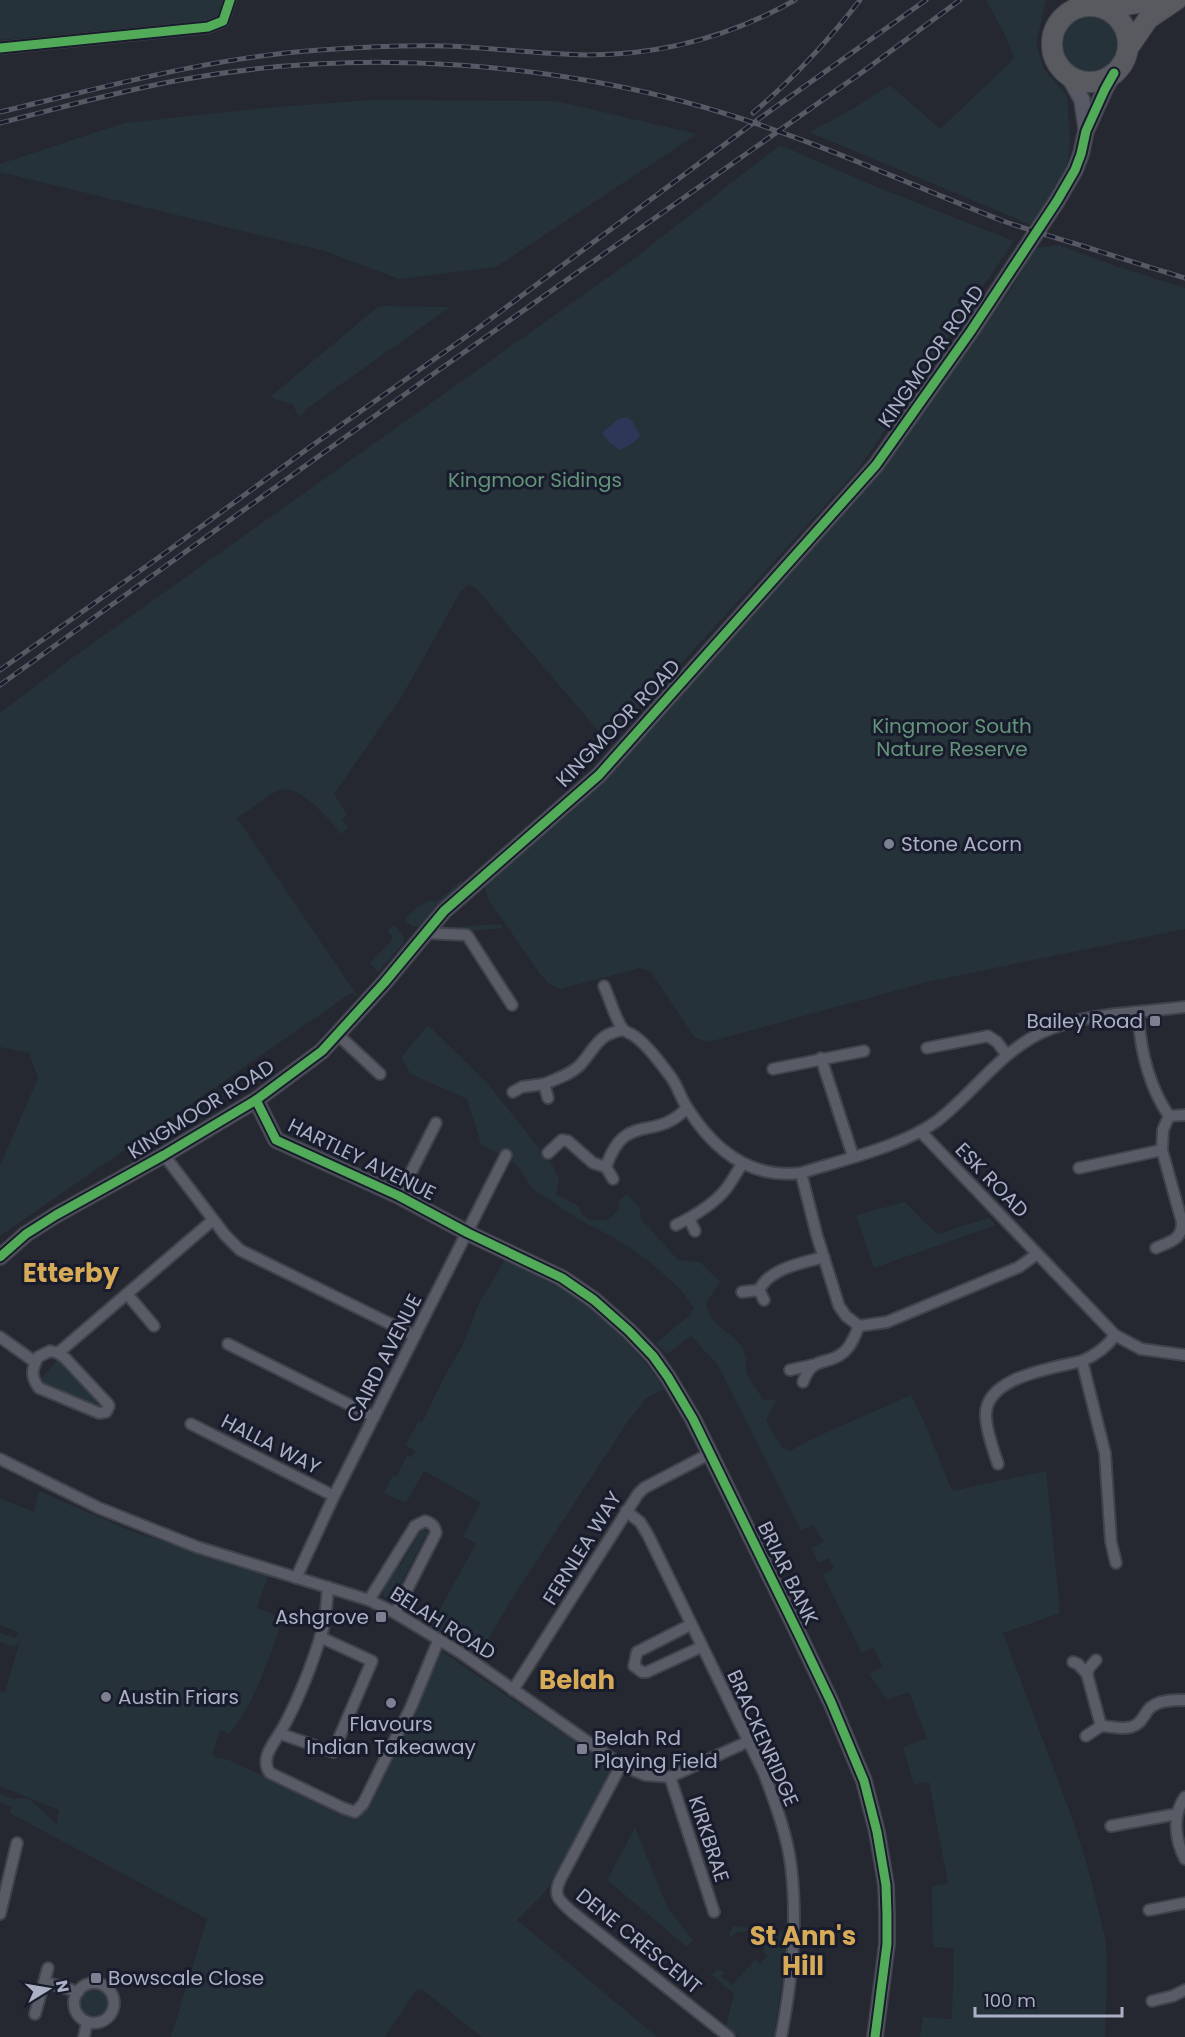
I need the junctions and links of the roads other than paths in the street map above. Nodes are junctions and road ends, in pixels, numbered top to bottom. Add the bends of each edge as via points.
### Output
1 (230, 0) edge
2 (1154, 0) edge
3 (1176, 0) edge
4 (1093, 5) edge
5 (1063, 10) edge
6 (0, 48) edge
7 (1128, 48) junction
8 (1114, 74) junction
9 (1068, 75) junction
10 (1086, 131) junction
11 (425, 933) junction
12 (604, 986) dead end
13 (512, 1005) dead end
14 (1185, 1007) edge
15 (1138, 1012) junction
16 (623, 1030) junction
17 (338, 1034) junction
18 (927, 1048) dead end
19 (864, 1051) dead end
20 (1007, 1055) junction
21 (821, 1058) junction
22 (773, 1069) dead end
23 (380, 1074) dead end
24 (544, 1084) junction
25 (513, 1092) dead end
26 (548, 1098) dead end
27 (256, 1100) junction
28 (687, 1108) junction
29 (1185, 1115) edge
30 (1169, 1116) junction
31 (436, 1123) dead end
32 (921, 1132) junction
33 (1162, 1150) junction
34 (548, 1153) dead end
35 (164, 1155) junction
36 (506, 1155) dead end
37 (853, 1156) junction
38 (742, 1164) junction
39 (606, 1167) junction
40 (1079, 1168) dead end
41 (801, 1173) junction
42 (613, 1179) dead end
43 (399, 1196) junction
44 (689, 1219) junction
45 (213, 1220) junction
46 (676, 1225) dead end
47 (694, 1231) dead end
48 (468, 1233) junction
49 (1156, 1248) dead end
50 (1037, 1254) junction
51 (0, 1257) edge
52 (824, 1257) junction
53 (742, 1292) dead end
54 (127, 1294) junction
55 (154, 1326) dead end
56 (859, 1326) junction
57 (1115, 1335) junction
58 (415, 1336) junction
59 (0, 1337) edge
60 (228, 1344) dead end
61 (58, 1353) junction
62 (1185, 1355) edge
63 (1082, 1361) junction
64 (36, 1362) junction
65 (813, 1365) junction
66 (790, 1370) dead end
67 (803, 1382) dead end
68 (374, 1417) junction
69 (191, 1424) dead end
70 (709, 1454) junction
71 (0, 1459) edge
72 (998, 1464) dead end
73 (334, 1496) junction
74 (626, 1510) junction
75 (1116, 1563) dead end
76 (296, 1578) junction
77 (328, 1587) junction
78 (369, 1600) junction
79 (395, 1613) junction
80 (690, 1625) junction
81 (320, 1637) junction
82 (439, 1639) junction
83 (701, 1647) junction
84 (1096, 1660) dead end
85 (1073, 1662) dead end
86 (1087, 1674) junction
87 (513, 1690) junction
88 (1185, 1700) edge
89 (1101, 1726) junction
90 (281, 1734) junction
91 (1086, 1737) dead end
92 (747, 1742) junction
93 (621, 1765) junction
94 (670, 1777) junction
95 (1185, 1797) edge
96 (1177, 1814) junction
97 (1111, 1826) dead end
98 (17, 1843) dead end
99 (1185, 1859) edge
100 (1185, 1903) edge
101 (1149, 1910) dead end
102 (714, 1912) dead end
103 (0, 1914) edge
104 (48, 1968) dead end
105 (45, 1982) junction
106 (1185, 1990) edge
107 (78, 1992) junction
108 (1152, 2001) dead end
109 (35, 2014) dead end
110 (87, 2022) junction
111 (84, 2037) edge
112 (729, 2037) edge
113 (781, 2037) edge
114 (875, 2037) edge

1 - 6 street via 223,21 208,27
2 - 4 highway
3 - 7 highway via 1148,19
4 - 5 highway
4 - 7 highway via 1121,22
5 - 9 highway via 1054,32 1053,52
7 - 8 highway
8 - 9 highway via 1091,82
8 - 10 street, KINGMOOR ROAD
9 - 10 street, KINGMOOR ROAD via 1082,100
10 - 11 street, KINGMOOR ROAD via 1081,154 1057,201 972,331 876,465 599,775 473,884
11 - 13 street via 467,935
11 - 17 street, KINGMOOR ROAD
12 - 16 street
14 - 15 street
15 - 20 street via 1098,1015 1050,1029
15 - 30 street via 1143,1056 1160,1103
16 - 24 street via 610,1032 573,1070
16 - 28 street via 637,1038 659,1062 680,1090
17 - 23 street
17 - 27 street, KINGMOOR ROAD via 322,1051
18 - 20 street via 988,1036
19 - 21 street
20 - 32 street
21 - 22 street
21 - 37 street
24 - 25 street
24 - 26 street
27 - 35 street, KINGMOOR ROAD
27 - 43 street, HARTLEY AVENUE via 276,1140
28 - 38 street via 715,1143
28 - 39 street via 662,1125 636,1129 623,1136
29 - 30 street
30 - 33 street via 1163,1130
31 - 43 street
32 - 37 street
32 - 50 street, ESK ROAD
33 - 40 street
33 - 49 street via 1182,1231
34 - 39 street via 562,1140 592,1163
35 - 45 street
35 - 51 street, KINGMOOR ROAD via 56,1215
36 - 48 street, CAIRD AVENUE
37 - 41 street
38 - 41 street via 767,1172
38 - 44 street via 726,1189
39 - 42 street
41 - 52 street
43 - 48 street, HARTLEY AVENUE
44 - 46 street
44 - 47 street
45 - 54 street
45 - 58 street via 240,1250
48 - 58 street, CAIRD AVENUE
48 - 70 street, BRIAR BANK via 562,1278 629,1331 668,1377
50 - 56 street via 1019,1267 887,1322
50 - 57 street, ESK ROAD
52 - 53 street via 769,1277 762,1295
52 - 56 street via 839,1306
54 - 55 street
54 - 61 street
56 - 65 street via 844,1353
57 - 62 street, ESK ROAD via 1141,1349
57 - 63 street
58 - 68 street, CAIRD AVENUE
59 - 64 street
60 - 68 street
61 - 64 street via 44,1353
61 - 64 street via 108,1404 106,1413 43,1390 33,1376
63 - 72 street via 1020,1376 993,1395 986,1418
63 - 75 street via 1105,1454
65 - 66 street
65 - 67 street
68 - 73 street, CAIRD AVENUE
69 - 73 street, HALLA WAY
70 - 74 street, FERNLEA WAY via 644,1488
70 - 114 street, BRIAR BANK via 826,1693 864,1781 886,1886 887,1944
71 - 76 street, BELAH ROAD via 99,1508
73 - 76 street, CAIRD AVENUE
74 - 80 street, BRACKENRIDGE via 648,1534
74 - 87 street, FERNLEA WAY
76 - 77 street, BELAH ROAD
77 - 78 street, BELAH ROAD
77 - 81 street
78 - 79 street, BELAH ROAD
78 - 79 street via 415,1526 430,1522 436,1533
79 - 82 street, BELAH ROAD
80 - 83 street, BRACKENRIDGE
80 - 83 street via 637,1652 634,1666 646,1672
81 - 90 street via 305,1683
81 - 90 street via 372,1660 333,1752
82 - 87 street, BELAH ROAD
82 - 90 street via 376,1781 355,1812 268,1771 265,1759
83 - 92 street, BRACKENRIDGE
84 - 86 street
85 - 86 street
86 - 89 street
87 - 93 street, BELAH ROAD
88 - 89 street via 1154,1705 1132,1727
89 - 91 street
92 - 94 street
92 - 113 street, BRACKENRIDGE via 776,1804 791,1866 793,1948
93 - 94 street, BELAH ROAD via 645,1775
93 - 112 street, DENE CRESCENT via 556,1894 572,1912
94 - 102 street, KIRKBRAE
95 - 96 street
96 - 97 street
96 - 99 street via 1178,1842
98 - 103 street
100 - 101 street
104 - 105 street
105 - 107 street
105 - 109 street
106 - 108 street
107 - 110 street via 75,2009
107 - 110 street via 95,1983 112,1994 114,2007 106,2019
110 - 111 street

